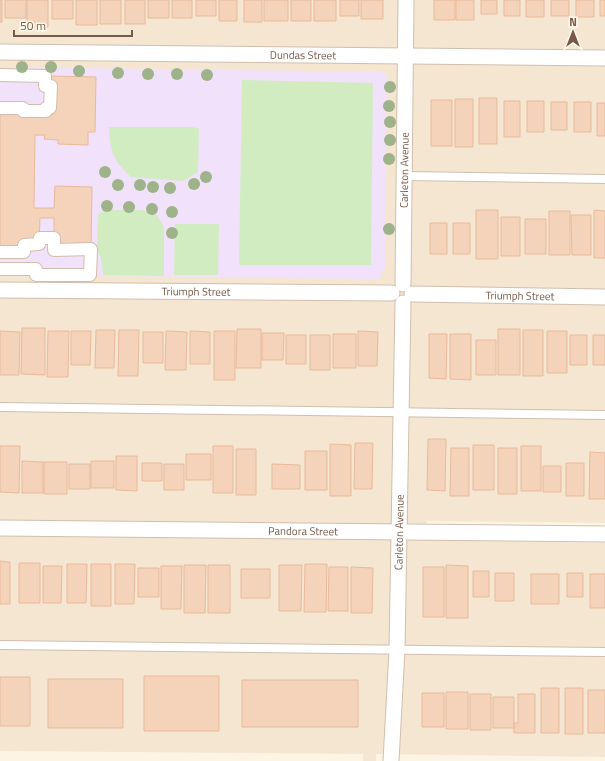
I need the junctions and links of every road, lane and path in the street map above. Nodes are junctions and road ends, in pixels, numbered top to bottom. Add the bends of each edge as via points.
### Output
1 (406, 0) edge
2 (0, 52) edge
3 (406, 57) junction
4 (605, 58) edge
5 (0, 75) edge
6 (0, 108) edge
7 (404, 176) junction
8 (605, 179) edge
9 (0, 252) edge
10 (0, 269) edge
11 (0, 290) edge
12 (403, 294) junction
13 (605, 297) edge
14 (0, 407) edge
15 (402, 413) junction
16 (605, 416) edge
17 (0, 528) edge
18 (399, 533) junction
19 (605, 534) edge
20 (0, 645) edge
21 (397, 650) junction
22 (605, 652) edge
23 (391, 761) edge

1 - 3 street, Carleton Avenue
2 - 3 street, Dundas Street
3 - 4 street, Dundas Street
3 - 7 street, Carleton Avenue
5 - 6 street via 45,76 45,86 51,86 50,108 46,108 46,112
7 - 8 lane
7 - 12 street, Carleton Avenue
9 - 10 street via 24,252 24,245 39,244 40,238 54,238 54,250 91,249 90,275 36,275 36,269
11 - 12 street, Triumph Street
12 - 13 street, Triumph Street
12 - 15 street, Carleton Avenue
14 - 15 lane
15 - 16 lane
15 - 18 street, Carleton Avenue
17 - 18 street, Pandora Street
18 - 19 street, Pandora Street
18 - 21 street, Carleton Avenue
20 - 21 lane
21 - 22 lane
21 - 23 street, Carleton Avenue

